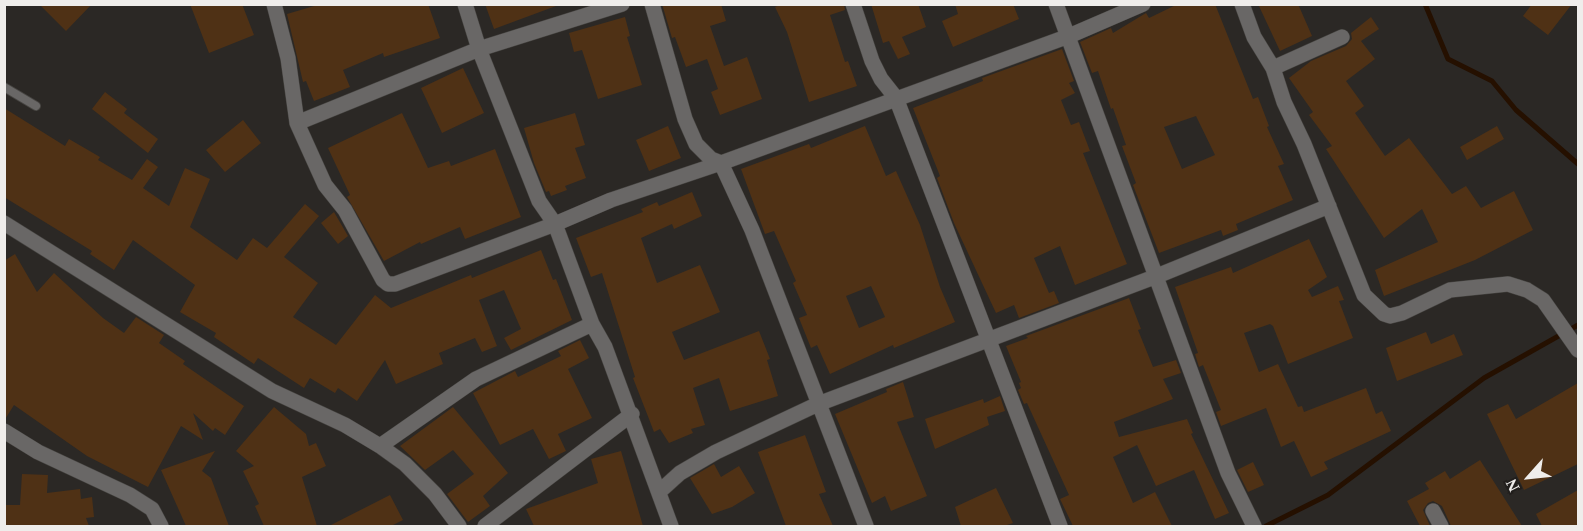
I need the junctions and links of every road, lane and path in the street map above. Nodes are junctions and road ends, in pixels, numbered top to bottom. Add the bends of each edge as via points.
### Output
1 (274, 4) edge
2 (465, 4) edge
3 (622, 4) edge
4 (652, 4) edge
5 (853, 4) edge
6 (1056, 4) edge
7 (1143, 4) edge
8 (1242, 4) edge
9 (1068, 36) junction
10 (1342, 37) dead end
11 (479, 49) junction
12 (1273, 68) junction
13 (4, 87) edge
14 (896, 98) junction
15 (36, 106) dead end
16 (297, 123) junction
17 (721, 163) junction
18 (1329, 206) junction
19 (4, 223) edge
20 (555, 224) junction
21 (1157, 276) junction
22 (592, 324) junction
23 (987, 340) junction
24 (1578, 350) edge
25 (818, 404) junction
26 (632, 414) junction
27 (4, 431) edge
28 (380, 446) junction
29 (659, 492) junction
30 (1434, 511) dead end
31 (161, 526) edge
32 (459, 526) edge
33 (485, 526) edge
34 (671, 526) edge
35 (866, 526) edge
36 (1060, 526) edge
37 (1254, 526) edge
38 (1441, 526) edge

1 - 16 street via 288,58
2 - 11 street
3 - 11 street
4 - 17 street via 668,66 696,144
5 - 14 street via 872,60
6 - 9 street
7 - 9 street
8 - 12 street via 1254,37
9 - 14 street
9 - 21 street
10 - 12 street
11 - 16 street
11 - 20 street via 539,201
12 - 18 street
13 - 15 lane
14 - 17 street
14 - 23 street
16 - 20 street via 324,185 345,210 388,284
17 - 20 street via 611,200
17 - 25 street via 786,314
18 - 21 street
18 - 24 street via 1364,295 1384,314 1402,313 1450,290 1508,284 1542,300
19 - 28 street via 272,391
20 - 22 street
21 - 23 street
21 - 37 street via 1228,473
22 - 26 street
22 - 28 street via 476,379
23 - 25 street
23 - 36 street
25 - 29 street via 716,452 680,473
25 - 35 street
26 - 29 street
26 - 33 street
27 - 31 street via 38,452 130,495 152,509
28 - 32 street via 435,494
29 - 34 street
30 - 38 street

